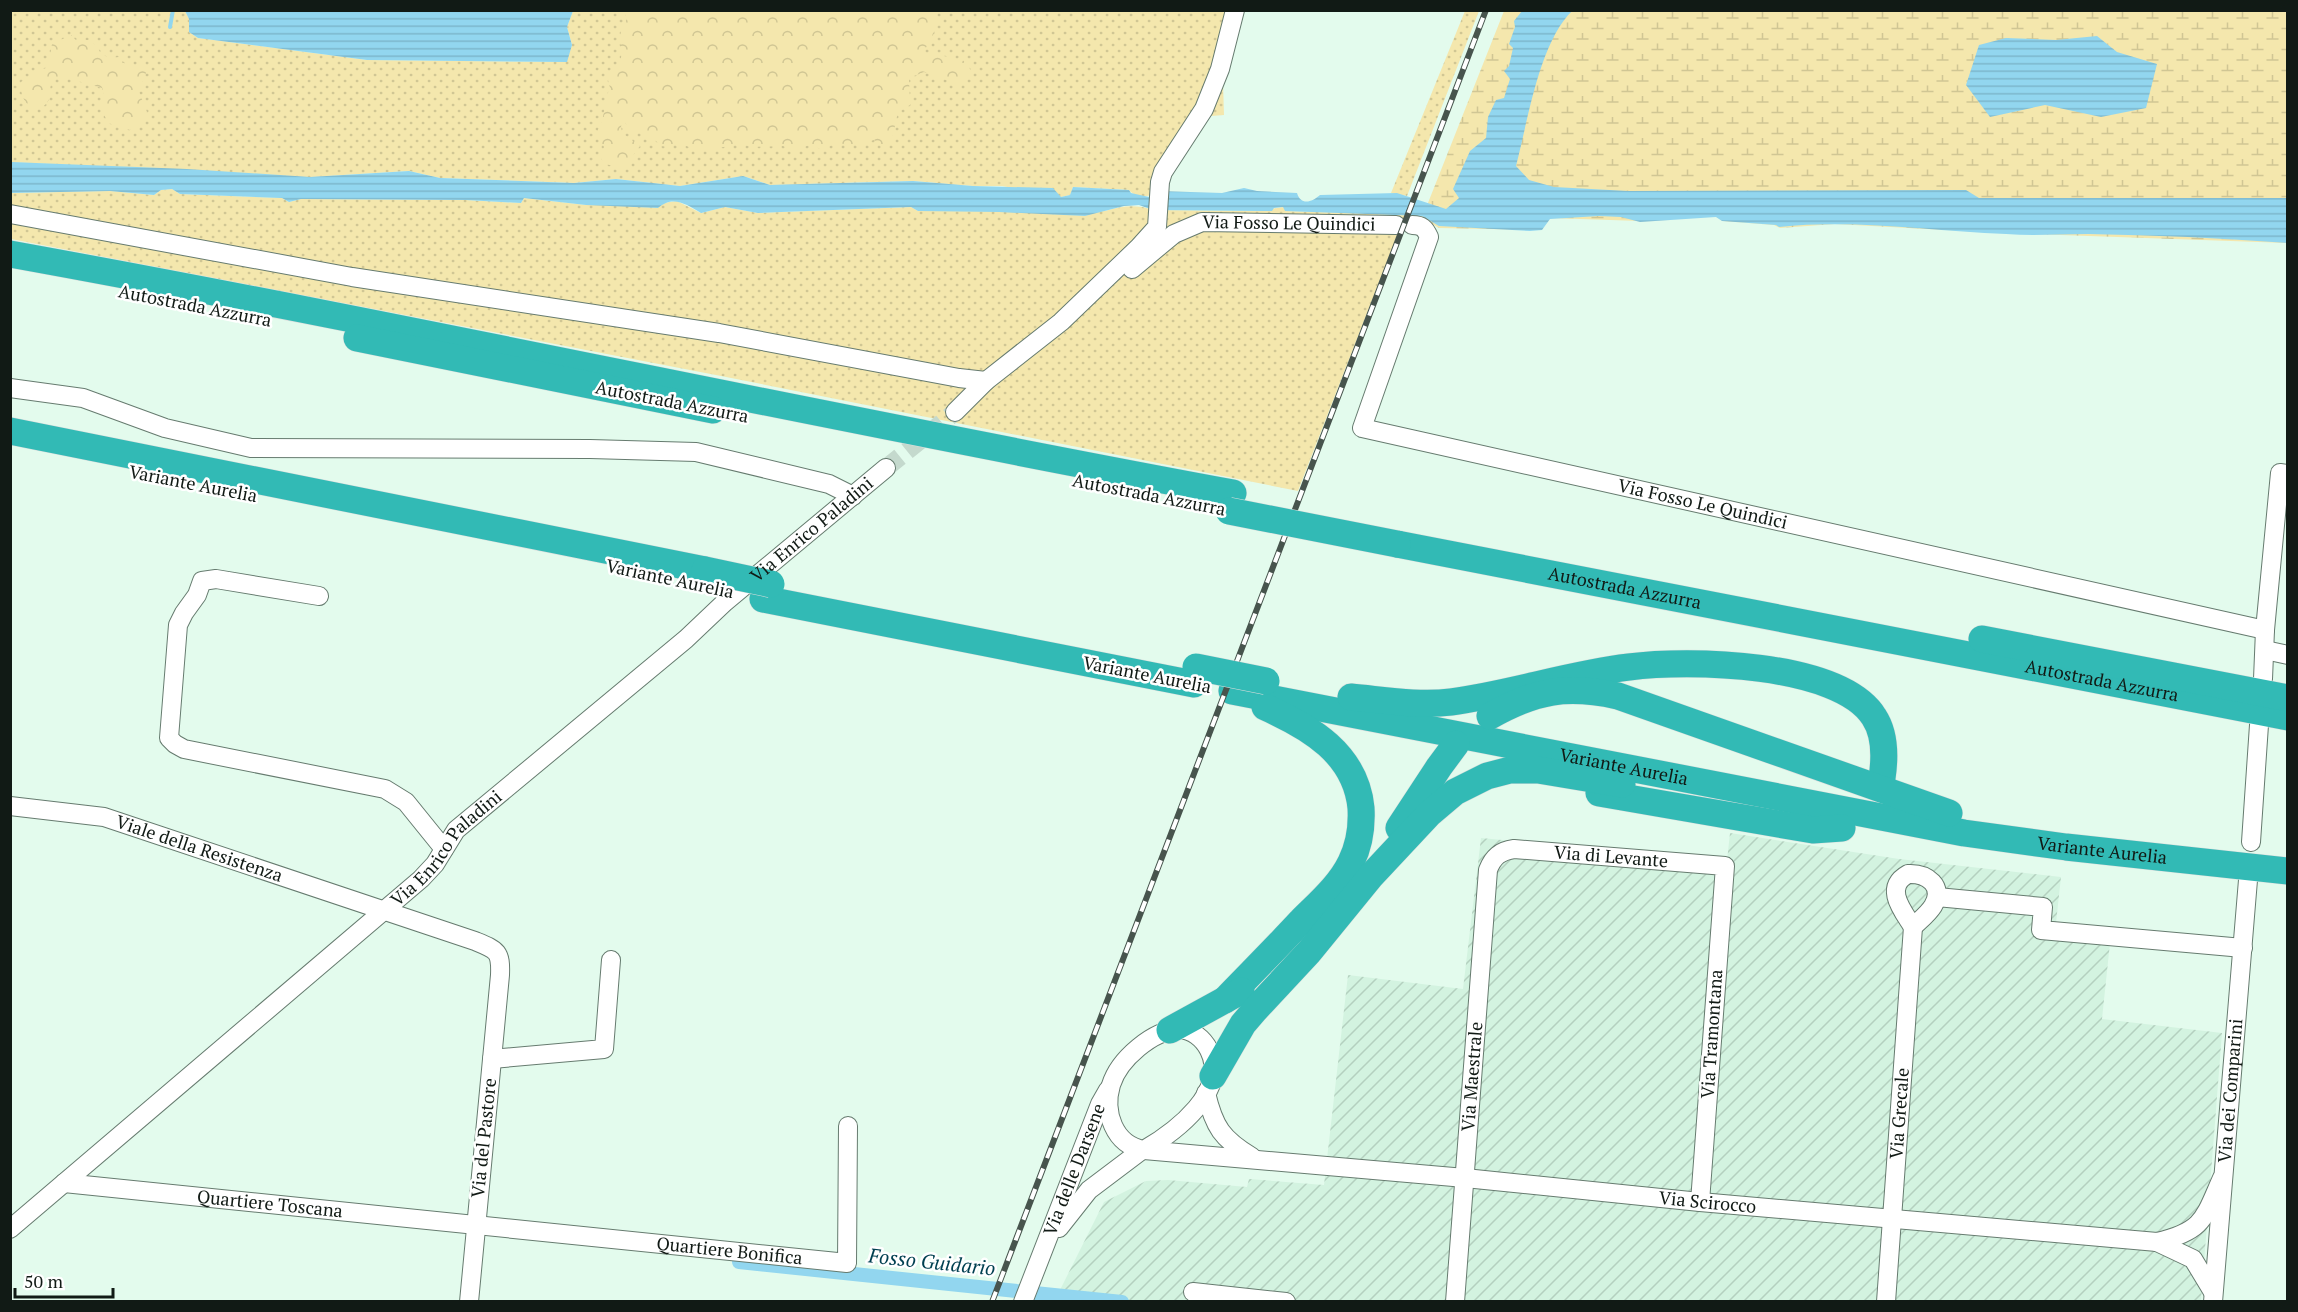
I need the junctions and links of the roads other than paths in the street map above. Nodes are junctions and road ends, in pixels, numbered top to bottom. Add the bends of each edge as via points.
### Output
1 (1235, 10) edge
2 (10, 214) edge
3 (10, 254) edge
4 (10, 273) edge
5 (1043, 336) junction
6 (986, 381) junction
7 (10, 388) edge
8 (955, 412) tunnel mouth
9 (10, 430) edge
10 (10, 448) edge
11 (886, 468) tunnel mouth
12 (2288, 474) edge
13 (853, 496) junction
14 (1231, 502) junction
15 (1399, 535) junction
16 (702, 578) junction
17 (320, 596) dead end
18 (2265, 630) junction
19 (2265, 650) junction
20 (2288, 655) edge
21 (1195, 676) junction
22 (2263, 679) dead end
23 (1263, 694) junction
24 (1351, 697) junction
25 (2288, 698) edge
26 (1490, 716) dead end
27 (2288, 717) edge
28 (2259, 725) dead end
29 (1456, 744) dead end
30 (1882, 778) dead end
31 (10, 806) edge
32 (1956, 823) junction
33 (1842, 828) dead end
34 (2251, 842) dead end
35 (444, 849) junction
36 (1498, 854) joint
37 (2288, 854) edge
38 (1725, 866) joint
39 (2288, 871) edge
40 (1371, 876) junction
41 (2248, 880) dead end
42 (1937, 897) junction
43 (1346, 905) junction
44 (384, 910) junction
45 (1913, 927) junction
46 (2242, 948) junction
47 (611, 960) dead end
48 (1225, 1000) junction
49 (1170, 1030) junction
50 (492, 1059) junction
51 (1210, 1085) junction
52 (1110, 1086) junction
53 (848, 1126) dead end
54 (1143, 1150) junction
55 (1257, 1159) junction
56 (1465, 1178) junction
57 (2222, 1178) junction
58 (63, 1183) junction
59 (1700, 1202) junction
60 (1892, 1218) junction
61 (476, 1225) junction
62 (10, 1229) edge
63 (2180, 1237) junction
64 (2157, 1242) junction
65 (2217, 1248) junction
66 (1041, 1254) junction
67 (2190, 1257) junction
68 (1193, 1292) dead end
69 (2213, 1297) edge
70 (469, 1302) edge
71 (1023, 1302) edge
72 (1286, 1302) edge
73 (1455, 1302) edge
74 (1886, 1302) edge

1 - 5 street via 1220,69 1204,109 1163,172 1157,227
2 - 6 street via 352,277 718,333
3 - 14 highway, Autostrada Azzurra via 429,333
4 - 14 highway, Autostrada Azzurra via 244,315 654,399
5 - 6 street
5 - 18 street, Via Fosso Le Quindici via 1054,335 1174,234 1202,222 1420,225 1430,237 1362,428
6 - 8 street
7 - 13 street via 83,398 165,428 251,448 696,452 829,484
9 - 16 highway, Variante Aurelia
10 - 16 highway, Variante Aurelia via 494,543
11 - 13 street, Via Enrico Paladini
12 - 18 street via 2280,473
13 - 35 street, Via Enrico Paladini via 456,830
14 - 15 highway, Autostrada Azzurra
15 - 25 highway, Autostrada Azzurra
15 - 27 highway, Autostrada Azzurra
16 - 21 highway, Variante Aurelia
17 - 35 street via 216,579 202,581 178,626 170,738 184,749 385,789 406,802
18 - 19 street
19 - 20 street
19 - 22 street
21 - 23 highway, Variante Aurelia, bridge
21 - 23 highway, Variante Aurelia via 1232,691
23 - 24 highway, Variante Aurelia
23 - 32 highway, Variante Aurelia
23 - 48 highway via 1341,758 1358,794 1360,828 1354,857 1337,884
24 - 30 highway via 1448,702 1653,664 1760,669 1826,683 1858,698 1874,716 1881,734
24 - 32 highway, Variante Aurelia
26 - 32 highway via 1544,692 1571,689 1611,694
28 - 34 street
29 - 40 highway
31 - 44 street, Viale della Resistenza via 104,817
32 - 37 highway, Variante Aurelia via 2076,831
32 - 39 highway, Variante Aurelia via 2066,847
32 - 40 highway via 1818,817 1546,771 1510,770 1475,781 1442,802
33 - 40 highway via 1813,830 1577,789 1520,786 1481,796 1456,809
35 - 44 street, Via Enrico Paladini via 432,868
36 - 38 street, Via di Levante via 1514,849
36 - 56 street, Via Maestrale via 1488,870
38 - 59 street, Via Tramontana
40 - 43 highway
41 - 46 street, Via dei Comparini
42 - 45 street
42 - 45 street via 1935,884 1924,876 1908,874 1899,882 1898,904
42 - 46 street via 2043,907 2041,930
43 - 48 highway via 1280,963
43 - 51 highway via 1309,952 1249,1016
44 - 50 street, Via del Pastore via 493,949 501,958
44 - 58 street, Via Enrico Paladini
45 - 60 street, Via Grecale
46 - 57 street, Via dei Comparini
47 - 50 street via 604,1049
48 - 49 highway
49 - 51 street via 1185,1030 1202,1040 1211,1054
49 - 52 street via 1151,1038 1132,1054
50 - 61 street, Via del Pastore
51 - 54 street via 1181,1125
51 - 55 street, Via Scirocco via 1211,1114 1221,1134
52 - 54 street via 1114,1129 1126,1143
52 - 66 street, Via delle Darsene
53 - 61 street, Quartiere Bonifica via 847,1263
54 - 55 street, Via Scirocco
54 - 66 street, Via delle Darsene via 1080,1199
55 - 56 street, Via Scirocco
56 - 59 street, Via Scirocco
56 - 73 street, Via Maestrale
57 - 63 street, Via Scirocco via 2201,1221
57 - 65 street, Via dei Comparini
58 - 61 street, Quartiere Toscana
58 - 62 street, Via Enrico Paladini
59 - 60 street, Via Scirocco
60 - 64 street, Via Scirocco
60 - 74 street, Via Grecale
61 - 70 street, Via del Pastore
63 - 64 street, Via Scirocco
63 - 65 street, Via Scirocco
64 - 67 street, Via Scirocco
65 - 67 street, Via Scirocco
65 - 69 street, Via dei Comparini
66 - 71 street, Via delle Darsene
67 - 69 street, Via Scirocco via 2202,1271
68 - 72 street

